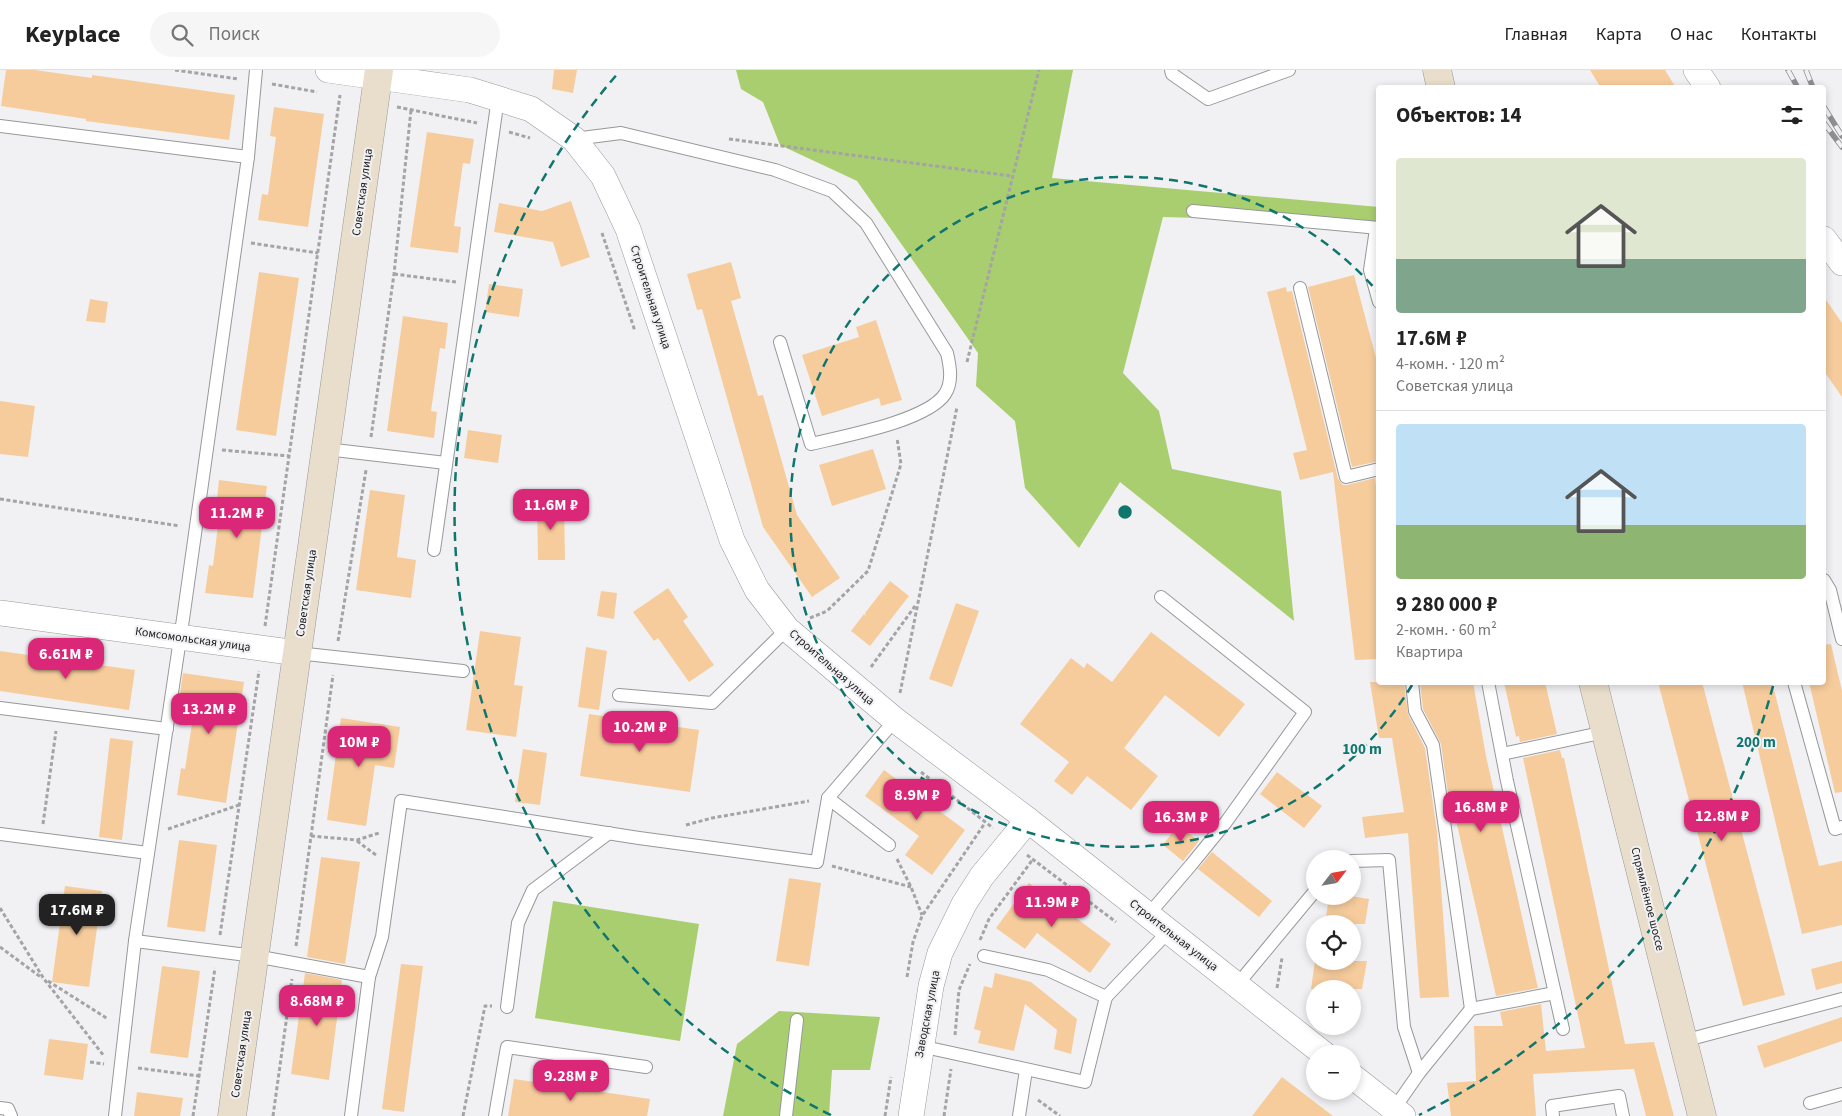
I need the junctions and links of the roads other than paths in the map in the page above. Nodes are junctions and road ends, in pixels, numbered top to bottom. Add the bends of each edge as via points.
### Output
1 (256, 70) edge
2 (1171, 70) edge
3 (1289, 70) edge
4 (1437, 70) edge
5 (1696, 70) edge
6 (335, 71) edge
7 (378, 73) edge
8 (1440, 85) edge
9 (1706, 85) edge
10 (498, 98) junction
11 (0, 126) edge
12 (574, 139) junction
13 (248, 157) junction
14 (1193, 212) dead end
15 (1376, 228) edge
16 (1376, 234) edge
17 (1826, 242) edge
18 (1842, 263) edge
19 (1300, 288) dead end
20 (1376, 291) edge
21 (780, 342) dead end
22 (326, 449) junction
23 (446, 463) junction
24 (1376, 470) edge
25 (434, 550) dead end
26 (1826, 587) edge
27 (1161, 597) dead end
28 (0, 613) edge
29 (787, 629) junction
30 (180, 637) junction
31 (1842, 639) edge
32 (298, 653) junction
33 (463, 671) dead end
34 (1412, 685) edge
35 (1489, 685) edge
36 (1594, 685) edge
37 (1795, 685) edge
38 (619, 695) dead end
39 (0, 708) edge
40 (895, 720) junction
41 (167, 729) junction
42 (1605, 732) junction
43 (1502, 754) junction
44 (828, 798) junction
45 (1028, 820) junction
46 (1842, 827) edge
47 (609, 833) junction
48 (0, 834) edge
49 (889, 845) road end
50 (148, 853) junction
51 (1361, 861) edge
52 (1306, 902) edge
53 (1148, 914) junction
54 (1169, 930) junction
55 (135, 941) junction
56 (981, 951) road end
57 (255, 956) junction
58 (369, 977) junction
59 (1237, 985) junction
60 (1555, 993) junction
61 (1106, 997) junction
62 (1842, 999) edge
63 (507, 1007) road end
64 (1471, 1009) junction
65 (797, 1020) dead end
66 (1563, 1029) dead end
67 (1683, 1041) junction
68 (1313, 1045) edge
69 (920, 1046) junction
70 (646, 1067) dead end
71 (1026, 1070) junction
72 (1419, 1072) junction
73 (1361, 1083) edge
74 (1842, 1094) edge
75 (1810, 1103) dead end
76 (0, 1108) edge
77 (1399, 1112) edge
78 (11, 1116) edge
79 (115, 1116) edge
80 (232, 1116) edge
81 (351, 1116) edge
82 (495, 1116) edge
83 (786, 1116) edge
84 (910, 1116) edge
85 (1019, 1116) edge
86 (1553, 1116) edge
87 (1623, 1116) edge
88 (1702, 1116) edge

1 - 13 lane
2 - 3 lane via 1172,74 1208,99
4 - 8 street
5 - 9 street
6 - 7 street, Строительная улица
7 - 10 street, Строительная улица
7 - 22 street, Советская улица
10 - 12 street, Строительная улица via 532,109
10 - 23 lane
11 - 13 lane
12 - 21 lane via 621,133 775,170 832,191 866,223 948,353 951,374 945,394 929,409 895,422 811,444
12 - 29 street, Строительная улица via 603,176 628,230 732,540 757,590
13 - 30 lane
14 - 15 lane
16 - 20 lane via 1370,270
17 - 18 street
19 - 24 lane via 1346,477
22 - 23 lane
22 - 32 street, Советская улица
23 - 25 lane
26 - 31 lane
27 - 53 lane via 1305,712 1226,822
28 - 30 street, Комсомольская улица
29 - 38 lane via 712,703
29 - 40 street, Строительная улица
30 - 32 street, Комсомольская улица
30 - 41 lane
32 - 33 lane
32 - 57 street, Советская улица
34 - 64 lane via 1415,711 1433,745
35 - 43 lane
36 - 42 street, Спрямлённое шоссе
37 - 46 lane via 1835,829
39 - 41 lane
40 - 44 lane
40 - 45 street, Строительная улица
41 - 50 lane
42 - 43 lane
42 - 67 street, Спрямлённое шоссе
43 - 60 lane
44 - 47 lane via 817,862
44 - 49 lane
45 - 53 street, Строительная улица
45 - 69 street, Заводская улица via 982,876 940,953
47 - 58 lane via 401,801 382,937
47 - 63 lane via 533,890 518,922
48 - 50 lane
50 - 55 lane
51 - 72 lane via 1389,860 1404,1028
52 - 59 lane
53 - 54 street, Строительная улица
54 - 59 street, Строительная улица
54 - 61 lane
55 - 57 lane
55 - 79 lane
56 - 61 lane via 1048,970
57 - 58 lane
57 - 80 street, Советская улица
58 - 81 lane
59 - 68 street, Строительная улица
60 - 64 lane
60 - 66 lane
61 - 71 lane via 1085,1082
62 - 67 lane
64 - 72 lane
65 - 83 lane
67 - 88 street, Спрямлённое шоссе
69 - 71 lane
69 - 84 street, Заводская улица
70 - 82 lane via 507,1047
71 - 85 lane
72 - 77 lane
73 - 77 street
74 - 75 lane
76 - 78 lane via 8,1109
86 - 87 lane via 1552,1106 1619,1096

